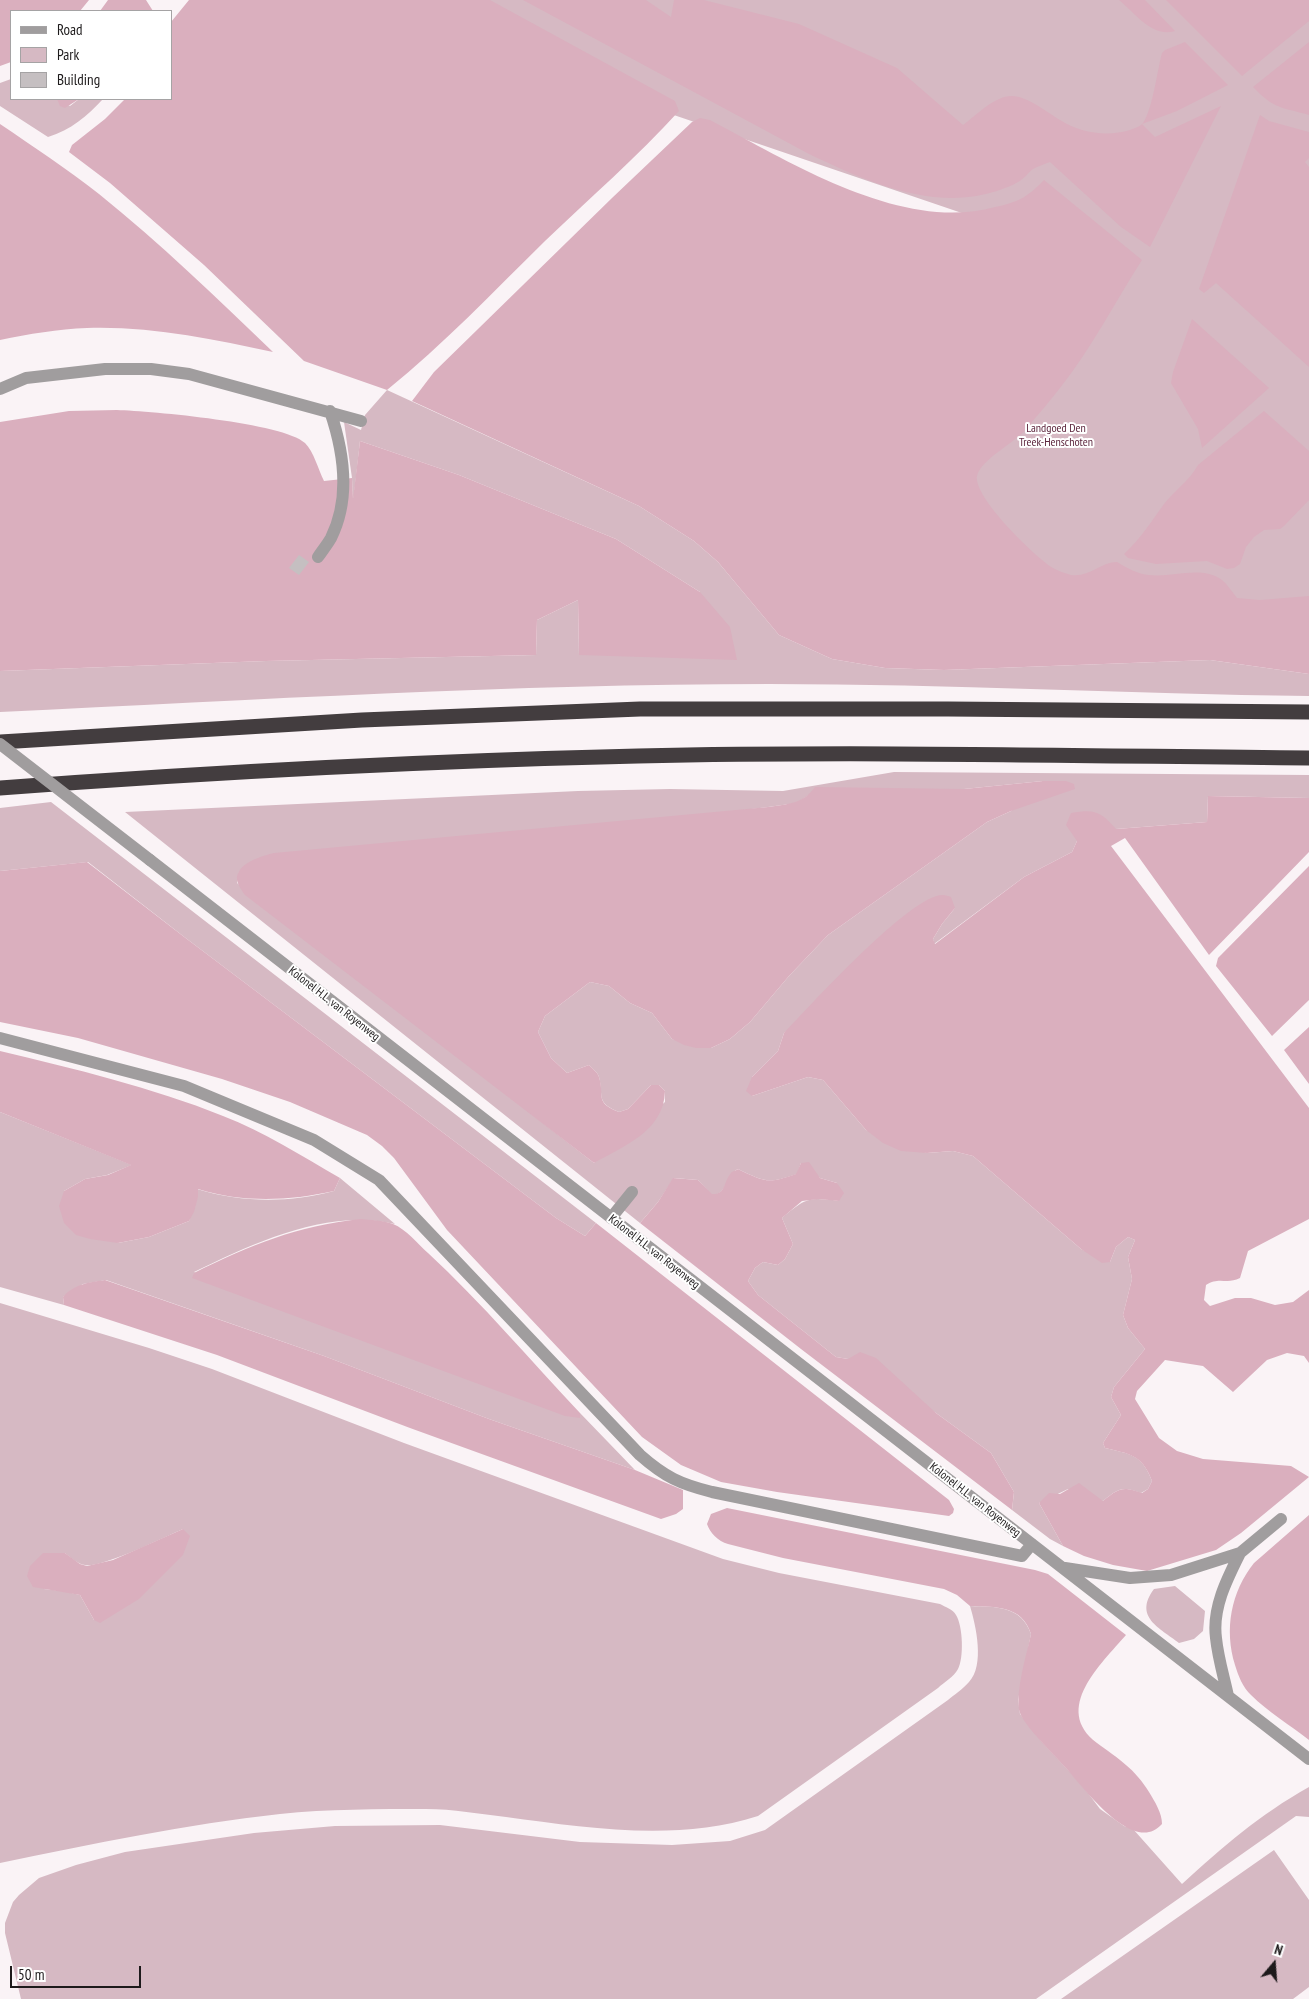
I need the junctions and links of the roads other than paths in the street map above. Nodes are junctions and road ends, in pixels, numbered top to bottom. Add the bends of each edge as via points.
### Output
1 (0, 389) edge
2 (330, 411) junction
3 (362, 421) dead end
4 (318, 557) dead end
5 (1309, 712) edge
6 (0, 743) edge
7 (1309, 758) edge
8 (0, 788) edge
9 (0, 1038) edge
10 (632, 1192) dead end
11 (611, 1218) junction
12 (1280, 1519) dead end
13 (1032, 1544) junction
14 (1240, 1553) junction
15 (1064, 1568) junction
16 (1228, 1696) junction
17 (1309, 1759) edge

1 - 2 street via 26,378 105,369 151,370 189,374
2 - 3 street
2 - 4 street via 341,448 343,502 331,538
5 - 6 highway via 640,709 352,720
6 - 11 street, Kolonel H.L. van Royenweg, bridge
7 - 8 highway via 639,756 360,765
9 - 13 street via 184,1086 314,1140 380,1180 640,1455 668,1477 712,1492 1022,1556
10 - 11 street
11 - 13 street, Kolonel H.L. van Royenweg
12 - 14 street
13 - 15 street, Kolonel H.L. van Royenweg
14 - 15 street via 1192,1570 1151,1578
14 - 16 street via 1222,1593 1216,1625
15 - 16 street, Kolonel H.L. van Royenweg
16 - 17 street, Kolonel H.L. van Royenweg

